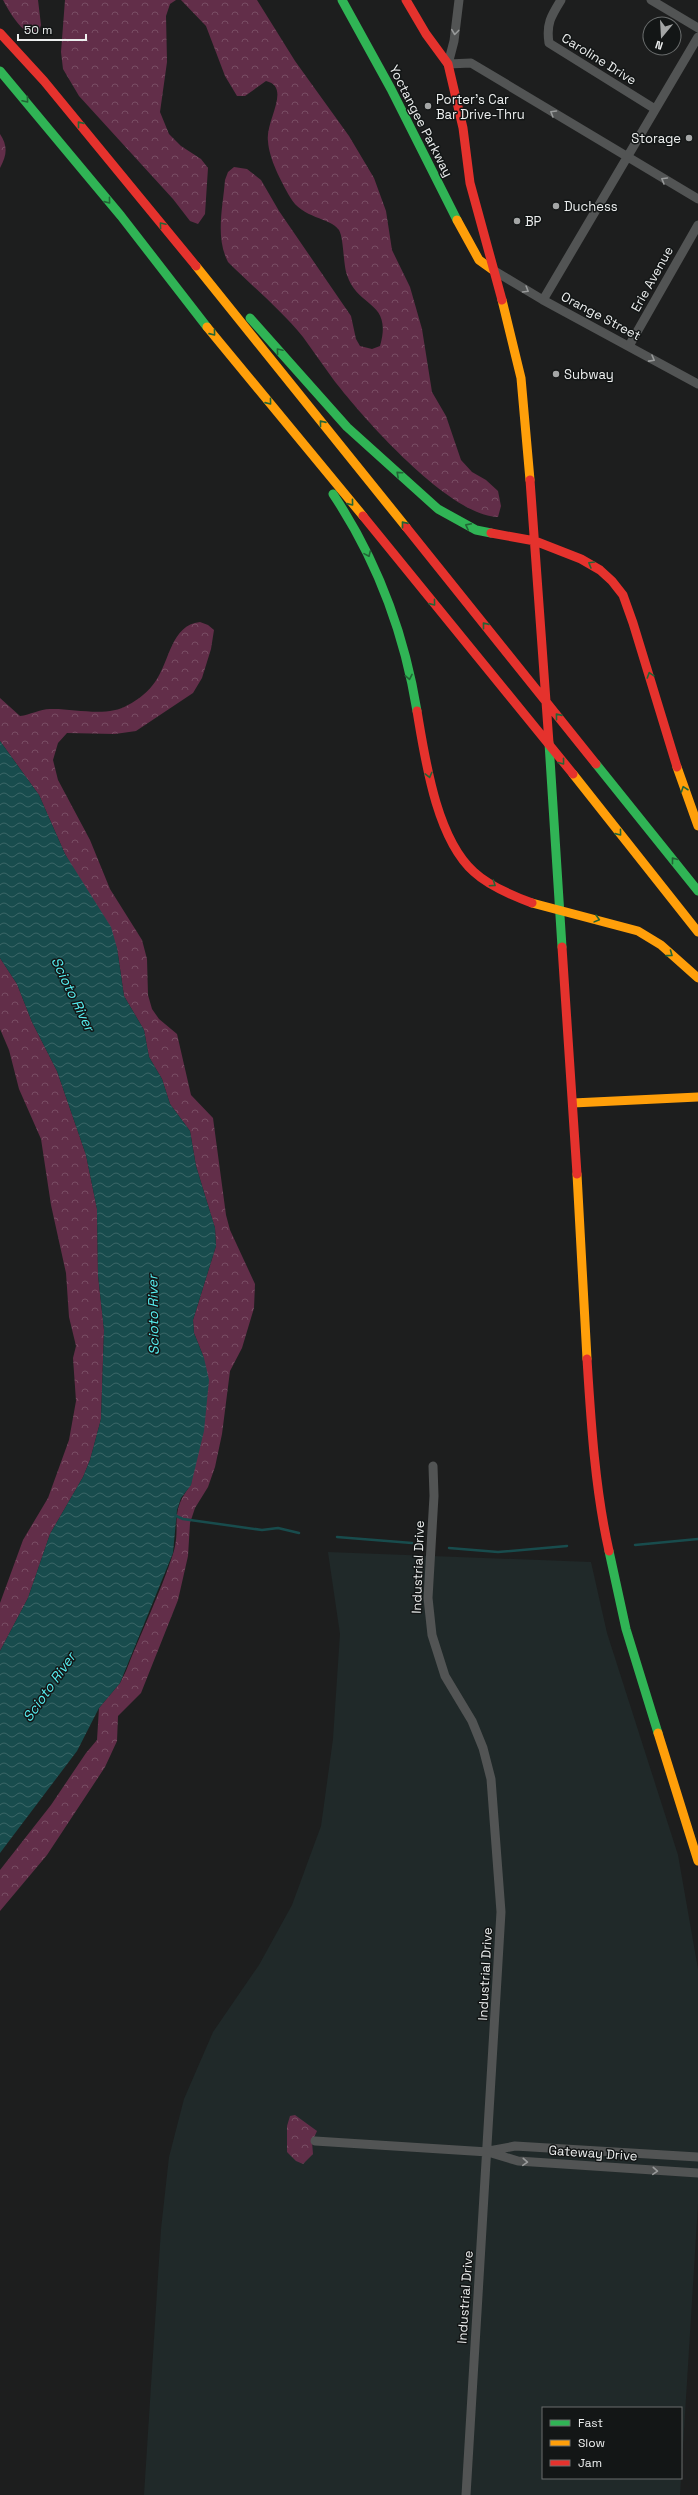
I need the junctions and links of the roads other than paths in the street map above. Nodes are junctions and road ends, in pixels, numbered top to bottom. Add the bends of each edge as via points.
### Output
1 (342, 0) edge
2 (406, 0) edge
3 (459, 0) edge
4 (561, 0) edge
5 (651, 0) edge
6 (698, 28) edge
7 (0, 33) edge
8 (698, 37) edge
9 (448, 64) junction
10 (0, 71) edge
11 (655, 109) junction
12 (627, 157) junction
13 (698, 199) edge
14 (698, 225) edge
15 (493, 270) junction
16 (201, 274) junction
17 (543, 300) junction
18 (629, 346) junction
19 (698, 384) edge
20 (297, 437) junction
21 (535, 541) junction
22 (698, 826) edge
23 (698, 891) edge
24 (559, 912) junction
25 (698, 932) edge
26 (698, 978) edge
27 (698, 1097) edge
28 (573, 1103) junction
29 (433, 1466) dead end
30 (698, 1861) edge
31 (315, 2141) dead end
32 (488, 2152) junction
33 (698, 2157) edge
34 (698, 2173) edge
35 (466, 2495) edge

1 - 15 main road, Yoctangee Parkway via 391,89 472,250 479,260
2 - 9 main road
3 -> 9 street via 454,41
4 - 11 street, Caroline Drive via 547,29 549,44
5 - 6 street
16 -> 7 main road via 44,81
8 - 11 street
12 -> 9 street via 471,64
9 - 15 main road via 463,128 470,183
10 -> 20 main road via 131,228 188,303
11 - 12 street
13 -> 12 street
12 - 17 street
14 - 18 street, Erie Avenue
15 -> 17 street, Orange Street
15 - 21 main road via 521,378
21 -> 16 main road via 476,530 438,509 347,427 242,309
23 -> 16 main road
17 - 18 street, Orange Street
18 -> 19 street, Orange Street
20 -> 24 main road via 368,551 404,651 430,777 446,830 473,870 509,895
20 -> 25 main road via 512,698
22 -> 21 main road via 683,787 645,657 623,595 600,570 581,558
21 - 24 main road
24 -> 26 main road via 594,917 640,932 680,961
24 - 28 main road
27 - 28 main road
28 - 30 main road via 589,1399 602,1520 626,1629
29 - 32 street, Industrial Drive via 434,1496 428,1598 432,1635 446,1676 472,1722 483,1748 491,1778 495,1818 501,1943
31 - 32 street, Gateway Drive
32 - 33 street, Gateway Drive via 515,2146
32 -> 34 street, Gateway Drive via 518,2161
32 - 35 street, Industrial Drive

